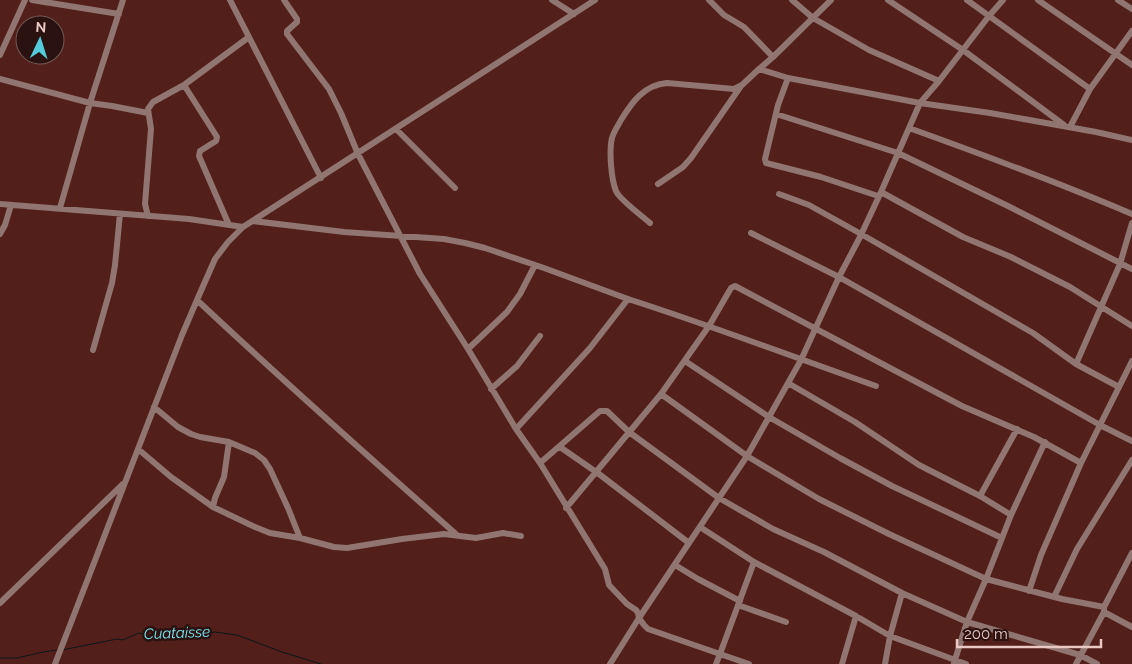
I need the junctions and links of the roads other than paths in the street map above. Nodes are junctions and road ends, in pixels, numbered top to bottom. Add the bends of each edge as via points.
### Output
1 (25, 0) edge
2 (32, 0) edge
3 (123, 0) edge
4 (230, 0) edge
5 (284, 0) edge
6 (552, 0) edge
7 (596, 0) edge
8 (709, 0) edge
9 (792, 0) edge
10 (831, 0) edge
11 (888, 0) edge
12 (967, 0) edge
13 (1003, 0) edge
14 (1038, 0) edge
15 (1118, 0) edge
16 (1132, 10) edge
17 (119, 14) junction
18 (574, 14) junction
19 (989, 16) junction
20 (813, 18) junction
21 (1132, 31) edge
22 (249, 37) junction
23 (963, 50) junction
24 (1115, 54) junction
25 (0, 55) edge
26 (773, 57) junction
27 (1132, 65) edge
28 (759, 69) junction
29 (788, 78) junction
30 (0, 79) edge
31 (939, 80) junction
32 (184, 85) junction
33 (742, 85) junction
34 (1090, 89) junction
35 (90, 103) junction
36 (920, 103) junction
37 (148, 114) junction
38 (776, 114) junction
39 (1068, 127) junction
40 (910, 128) junction
41 (396, 130) junction
42 (1132, 140) edge
43 (898, 153) junction
44 (358, 154) junction
45 (321, 178) junction
46 (658, 184) dead end
47 (455, 188) dead end
48 (779, 194) dead end
49 (880, 194) junction
50 (0, 204) edge
51 (11, 204) junction
52 (60, 208) junction
53 (120, 214) junction
54 (1132, 214) edge
55 (148, 216) junction
56 (253, 221) junction
57 (650, 223) dead end
58 (1132, 223) edge
59 (229, 225) junction
60 (244, 227) junction
61 (751, 233) dead end
62 (0, 234) edge
63 (861, 234) junction
64 (401, 236) junction
65 (1120, 264) junction
66 (535, 265) junction
67 (1132, 269) edge
68 (839, 277) junction
69 (628, 299) junction
70 (196, 300) junction
71 (1100, 307) junction
72 (709, 326) junction
73 (1132, 326) edge
74 (816, 328) junction
75 (540, 336) dead end
76 (468, 349) junction
77 (93, 350) dead end
78 (801, 360) junction
79 (685, 361) junction
80 (1132, 361) edge
81 (1076, 364) junction
82 (788, 383) junction
83 (876, 386) dead end
84 (1119, 386) junction
85 (491, 389) junction
86 (661, 394) junction
87 (154, 408) junction
88 (769, 417) junction
89 (1100, 425) junction
90 (516, 429) junction
91 (1017, 429) junction
92 (629, 432) junction
93 (1132, 441) edge
94 (229, 442) junction
95 (1045, 442) junction
96 (560, 447) junction
97 (138, 449) junction
98 (747, 456) junction
99 (1132, 460) edge
100 (540, 463) junction
101 (1081, 463) junction
102 (596, 473) junction
103 (126, 481) junction
104 (980, 496) junction
105 (719, 498) junction
106 (213, 507) junction
107 (566, 508) junction
108 (1012, 515) junction
109 (700, 527) junction
110 (457, 536) junction
111 (522, 536) dead end
112 (300, 538) junction
113 (1002, 538) junction
114 (689, 543) junction
115 (1132, 553) edge
116 (754, 562) junction
117 (675, 565) junction
118 (1129, 566) edge
119 (986, 579) junction
120 (1029, 590) junction
121 (902, 593) junction
122 (1054, 597) junction
123 (0, 603) edge
124 (739, 603) junction
125 (1104, 609) junction
126 (856, 616) junction
127 (639, 618) junction
128 (786, 622) dead end
129 (967, 622) junction
130 (1132, 627) edge
131 (890, 636) junction
132 (720, 654) junction
133 (1080, 655) junction
134 (55, 662) edge
135 (613, 662) edge
136 (955, 662) edge
137 (716, 664) edge
138 (749, 664) edge
139 (842, 664) edge
140 (885, 664) edge
141 (966, 664) edge
142 (1076, 664) edge
143 (1097, 664) edge

1 - 25 street
2 - 17 street
3 - 17 street
4 - 22 street
5 - 44 street via 297,19 288,34 329,89
6 - 18 street
7 - 18 street
8 - 26 street via 724,15 744,27
9 - 20 street
10 - 20 street
11 - 23 street
12 - 19 street
13 - 19 street
14 - 24 street
15 - 16 street
17 - 35 street
18 - 41 street
19 - 23 street
19 - 34 street
20 - 26 street
20 - 31 street via 869,50
21 - 24 street
22 - 32 street
22 - 45 street
23 - 31 street
23 - 39 street
24 - 27 street
24 - 34 street
26 - 28 street
28 - 29 street
28 - 33 street
29 - 36 street
29 - 38 street
30 - 35 street
31 - 36 street
32 - 37 street via 153,102
32 - 59 street via 217,137 200,151 199,156
33 - 46 street via 691,158
33 - 57 street via 731,89 658,84 630,105 614,132 611,144 615,190
34 - 39 street
35 - 37 street
35 - 52 street
36 - 39 street
36 - 40 street
37 - 55 street via 151,129 145,204
38 - 43 street
38 - 49 street via 766,163
39 - 42 street
40 - 43 street
40 - 54 street
41 - 44 street
41 - 47 street
43 - 49 street
43 - 65 street
44 - 45 street
44 - 64 street
45 - 56 street
48 - 63 street via 810,205
49 - 63 street
49 - 71 street via 1070,287
50 - 51 street
51 - 52 street
51 - 62 street
52 - 53 street
53 - 55 street
53 - 77 street via 112,283
55 - 59 street
56 - 60 street
56 - 64 street
58 - 65 street
59 - 60 street
60 - 70 street via 215,259
61 - 68 street
63 - 68 street
63 - 81 street via 1033,333
64 - 66 street via 465,243
64 - 76 street via 420,274
65 - 67 street
65 - 71 street
66 - 69 street
66 - 76 street via 507,312
68 - 74 street
68 - 89 street
69 - 72 street
69 - 90 street via 590,348
70 - 87 street
70 - 110 street
71 - 73 street
71 - 81 street
72 - 74 street via 735,286
72 - 78 street
72 - 79 street
74 - 78 street
74 - 91 street via 962,406
75 - 85 street via 517,366
76 - 85 street
78 - 82 street
78 - 83 street
79 - 86 street
79 - 88 street
80 - 84 street
81 - 84 street
82 - 88 street
82 - 104 street via 919,465
84 - 89 street
85 - 90 street
86 - 92 street
86 - 98 street
87 - 94 street via 191,434
87 - 97 street
88 - 98 street
88 - 113 street via 892,486
89 - 93 street
89 - 101 street
90 - 100 street
91 - 95 street
91 - 104 street
92 - 96 street via 609,413 600,411
92 - 102 street
92 - 105 street
94 - 106 street via 224,477
94 - 112 street via 264,460
95 - 101 street
95 - 108 street
96 - 100 street
96 - 102 street
97 - 103 street
97 - 106 street
98 - 105 street
98 - 119 street via 819,499
99 - 122 street via 1077,549
100 - 107 street
101 - 120 street
102 - 107 street
102 - 114 street
103 - 123 street
103 - 134 street
104 - 108 street
105 - 109 street
105 - 121 street via 773,529
106 - 112 street via 270,533
107 - 127 street via 605,569 609,585 634,607
108 - 113 street
109 - 114 street
109 - 116 street
110 - 111 street via 476,538 503,533
110 - 112 street via 434,535 348,548
113 - 119 street
114 - 117 street
115 - 118 street
116 - 124 street
116 - 126 street
117 - 124 street
117 - 127 street
118 - 125 street
119 - 120 street
119 - 129 street
120 - 122 street
121 - 129 street
121 - 131 street
122 - 125 street
124 - 128 street
124 - 132 street
125 - 130 street
125 - 133 street
126 - 131 street
126 - 139 street
127 - 132 street via 648,629
127 - 135 street
129 - 133 street
129 - 136 street
131 - 136 street
131 - 140 street
132 - 137 street
132 - 138 street
133 - 142 street
133 - 143 street
136 - 141 street

